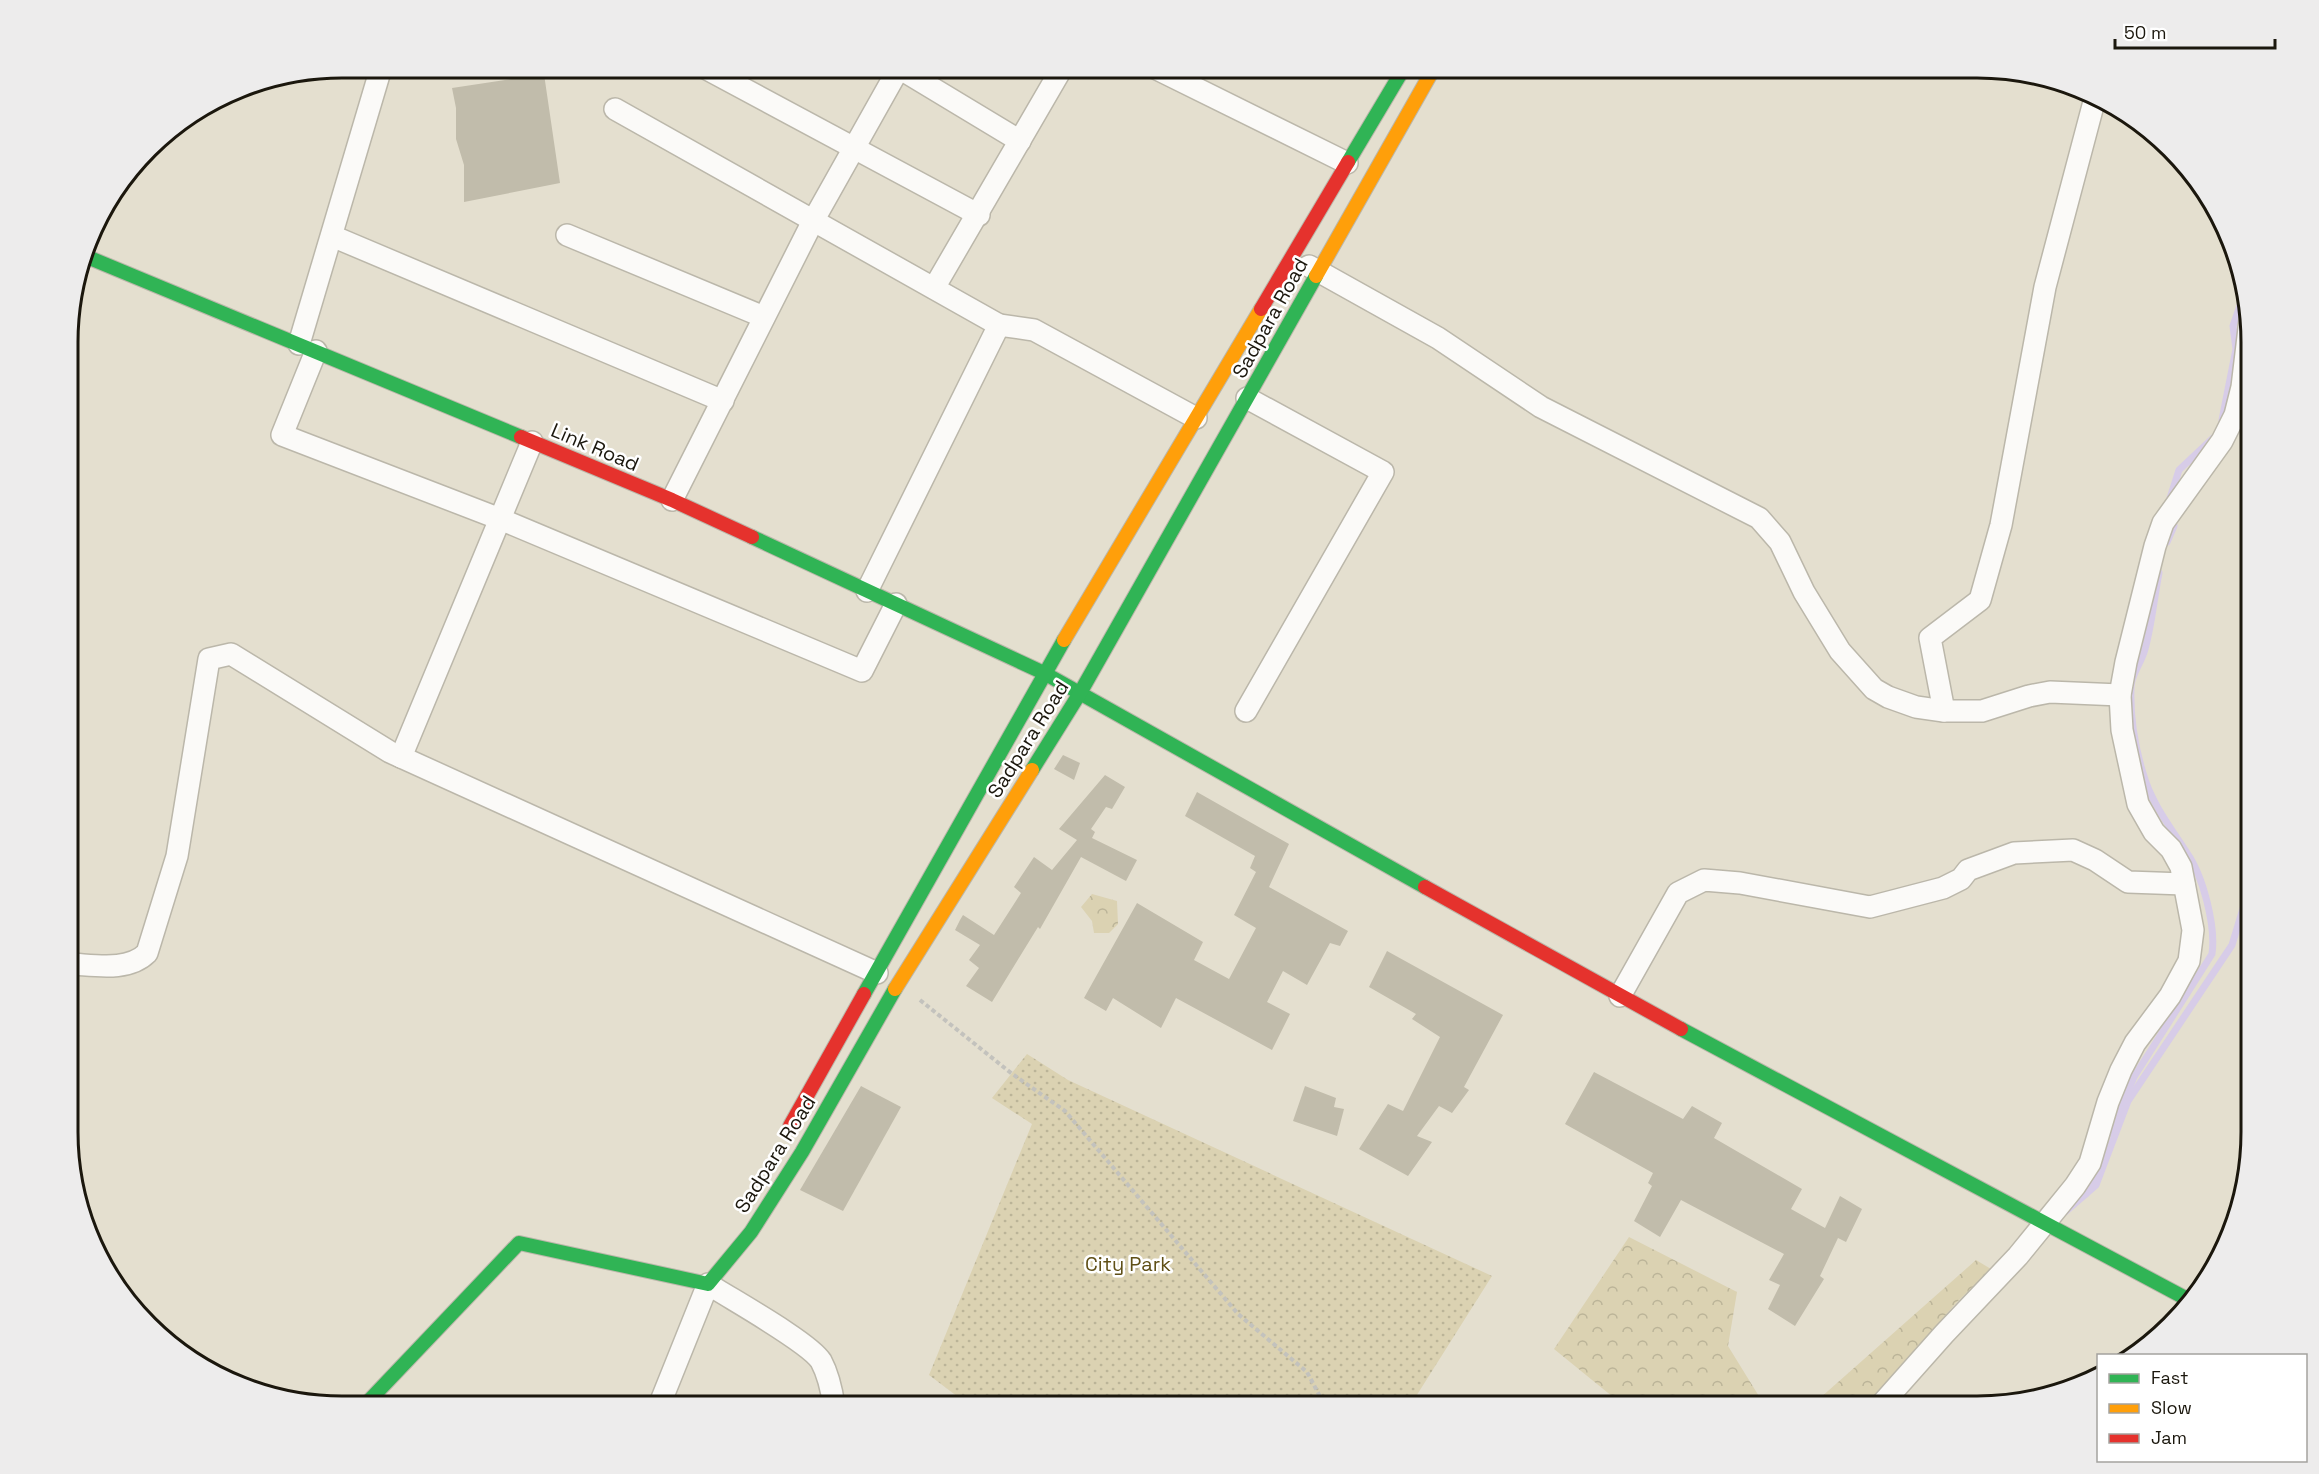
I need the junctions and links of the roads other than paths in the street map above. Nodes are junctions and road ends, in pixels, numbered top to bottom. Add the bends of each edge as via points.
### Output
1 (378, 78) edge
2 (724, 78) edge
3 (894, 78) edge
4 (916, 78) edge
5 (1056, 78) edge
6 (1175, 78) edge
7 (1398, 78) edge
8 (1428, 78) edge
9 (2093, 105) edge
10 (615, 109) dead end
11 (1020, 141) junction
12 (856, 149) junction
13 (1347, 163) junction
14 (979, 215) junction
15 (813, 221) junction
16 (567, 235) dead end
17 (332, 236) junction
18 (1291, 257) junction
19 (91, 259) edge
20 (1319, 271) junction
21 (934, 288) junction
22 (765, 317) junction
23 (999, 325) junction
24 (307, 348) junction
25 (2241, 391) edge
26 (1247, 398) junction
27 (723, 400) junction
28 (1196, 418) junction
29 (532, 442) junction
30 (672, 500) junction
31 (500, 519) junction
32 (867, 591) junction
33 (896, 604) junction
34 (1044, 673) junction
35 (1080, 693) junction
36 (2120, 695) junction
37 (1246, 711) dead end
38 (1944, 711) junction
39 (401, 757) junction
40 (2184, 884) junction
41 (78, 964) edge
42 (877, 973) junction
43 (1620, 996) junction
44 (780, 1144) dead end
45 (769, 1177) dead end
46 (2045, 1223) junction
47 (750, 1232) junction
48 (708, 1284) junction
49 (2184, 1297) edge
50 (374, 1396) edge
51 (663, 1396) edge
52 (832, 1396) edge
53 (1889, 1396) edge

1 - 17 street
2 - 12 street
3 - 12 street
4 - 11 street
5 - 11 street
6 - 13 street
7 - 13 main road, Sadpara Road
8 - 20 main road, Sadpara Road
9 - 38 street via 2045,287 2001,525 1980,600 1929,638
10 - 15 street
11 - 14 street
12 - 14 street
12 - 15 street
13 - 18 main road, Sadpara Road
14 - 21 street
15 - 21 street
15 - 22 street
16 - 22 street
17 - 24 street
17 - 27 street
18 - 20 street
18 - 28 main road, Sadpara Road
19 - 24 main road, Link Road
20 - 26 main road, Sadpara Road
20 - 38 street via 1438,338 1541,407 1759,518 1780,542 1804,592 1856,671 1888,697
21 - 23 street
22 - 27 street
23 - 28 street via 1034,330
23 - 32 street
24 - 29 main road, Link Road
24 - 31 street via 282,435
25 - 36 street via 2222,441 2163,523
26 - 35 main road, Sadpara Road
26 - 37 street via 1383,472
27 - 30 street
28 - 34 main road, Sadpara Road
29 - 30 main road, Link Road
29 - 31 street
30 - 32 main road, Link Road
31 - 33 street via 861,670
31 - 39 street
32 - 33 main road, Link Road
33 - 34 main road, Link Road
34 - 35 main road, Link Road
34 - 42 main road, Sadpara Road
35 - 43 main road, Link Road
35 - 47 main road, Sadpara Road via 898,982 802,1152
36 - 38 street via 2050,692 1982,711
36 - 40 street via 2122,730 2138,804 2154,832 2171,849 2181,867
39 - 41 street via 231,654 209,659 177,856 147,953 135,962 113,966
39 - 42 street
40 - 43 street via 2128,882 2073,850 2014,853 1968,870 1944,888 1870,907 1704,880 1677,893
40 - 46 street via 2193,930 2189,961 2121,1070 2090,1163
42 - 44 main road, Sadpara Road
43 - 46 main road, Link Road
45 - 47 main road, Sadpara Road
46 - 49 main road, Link Road
46 - 53 street
47 - 48 main road
48 - 50 main road via 519,1243
48 - 51 street
48 - 52 street via 805,1346 820,1360

